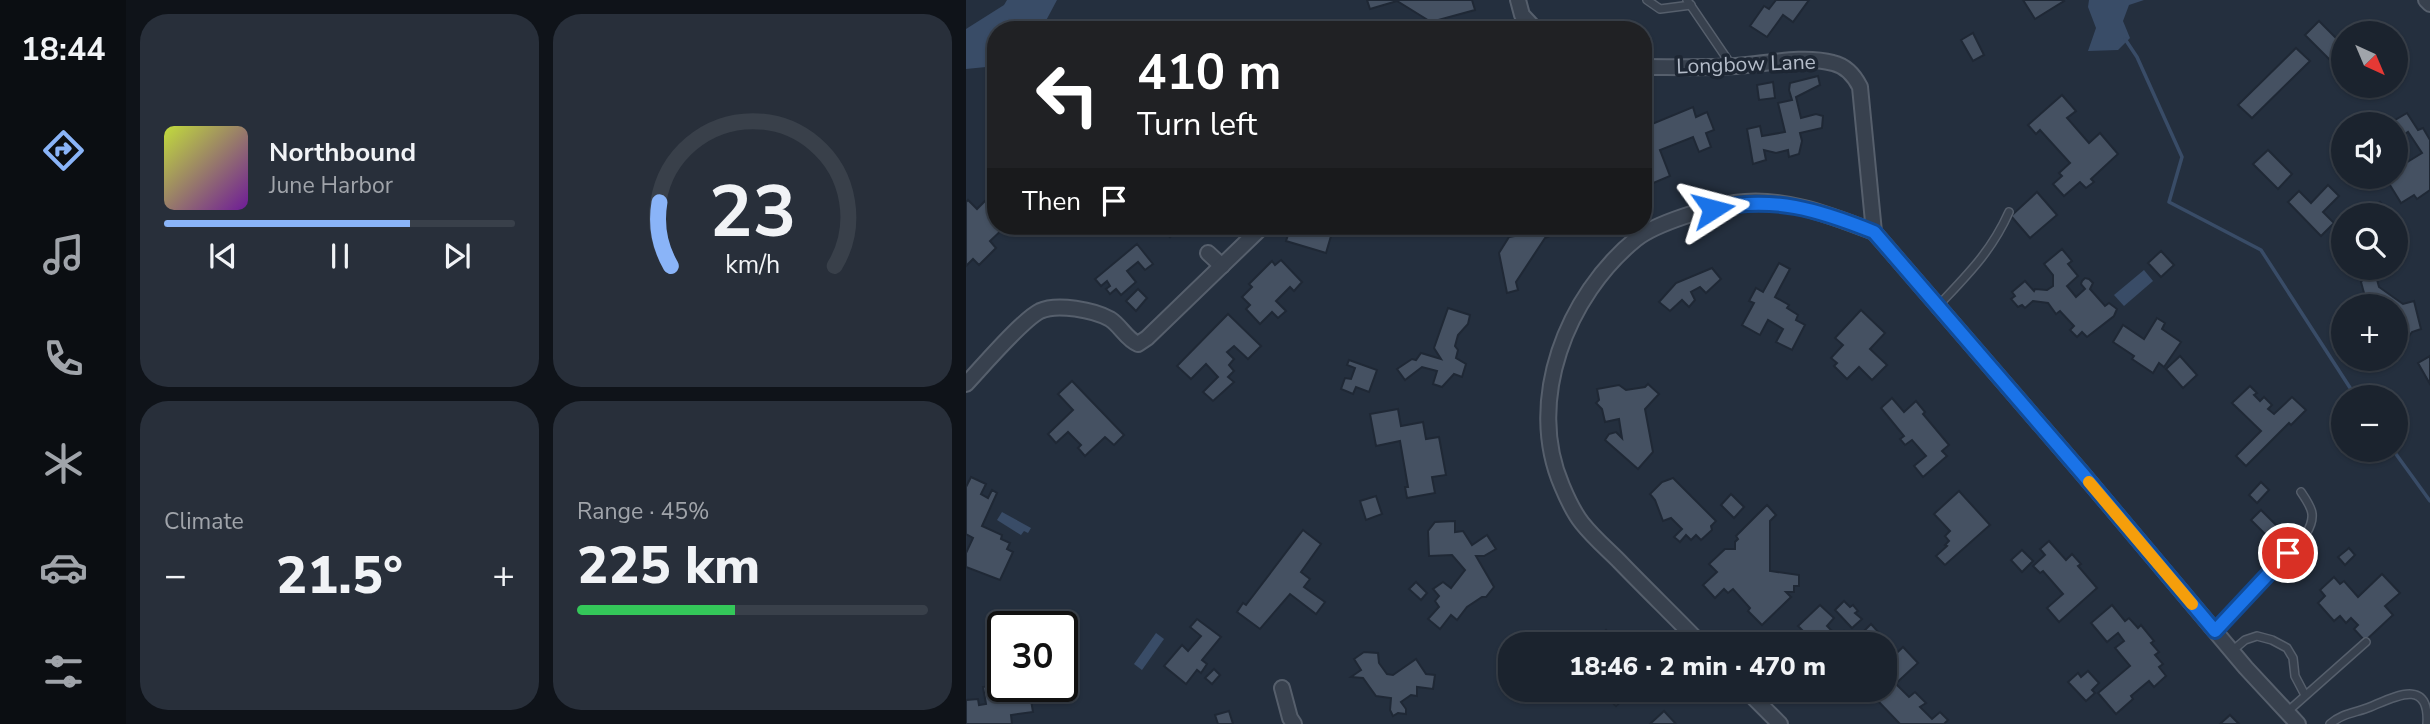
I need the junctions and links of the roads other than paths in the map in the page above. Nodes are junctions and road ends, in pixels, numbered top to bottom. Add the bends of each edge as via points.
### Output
1 (1518, 0) edge
2 (1647, 0) edge
3 (2426, 0) edge
4 (1689, 3) edge
5 (2430, 4) edge
6 (1528, 21) edge
7 (1733, 66) junction
8 (1652, 67) edge
9 (2009, 212) dead end
10 (1652, 231) edge
11 (1874, 232) junction
12 (1254, 235) edge
13 (1644, 235) edge
14 (1208, 253) dead end
15 (1222, 266) junction
16 (1937, 306) junction
17 (966, 384) edge
18 (2301, 492) dead end
19 (2215, 631) junction
20 (1689, 632) edge
21 (2366, 642) dead end
22 (2232, 651) junction
23 (1282, 688) dead end
24 (2305, 695) junction
25 (1758, 702) edge
26 (2287, 712) junction
27 (1294, 724) edge
28 (1780, 724) edge
29 (2298, 724) edge
30 (2330, 724) edge
31 (2427, 724) edge

1 - 6 street
2 - 4 lane via 1660,9
3 - 5 street
4 - 7 lane
7 - 8 street, Longbow Lane
7 - 11 street, Longbow Lane via 1832,62 1855,76 1860,87
9 - 16 lane via 1997,238
10 - 11 street via 1689,214 1737,203 1782,204 1826,213
11 - 16 street
12 - 15 street
13 - 20 street via 1587,291 1560,343 1549,397 1551,453 1580,522
14 - 15 street
15 - 17 street via 1138,344 1110,319 1077,308 1041,310
16 - 19 street
18 - 19 lane via 2313,509 2314,521 2306,534
19 - 22 street
21 - 24 lane
22 - 24 lane via 2257,636 2287,648
22 - 26 street
23 - 27 street
24 - 26 lane
25 - 28 street
26 - 29 street
30 - 31 lane via 2343,715 2412,692 2426,705

